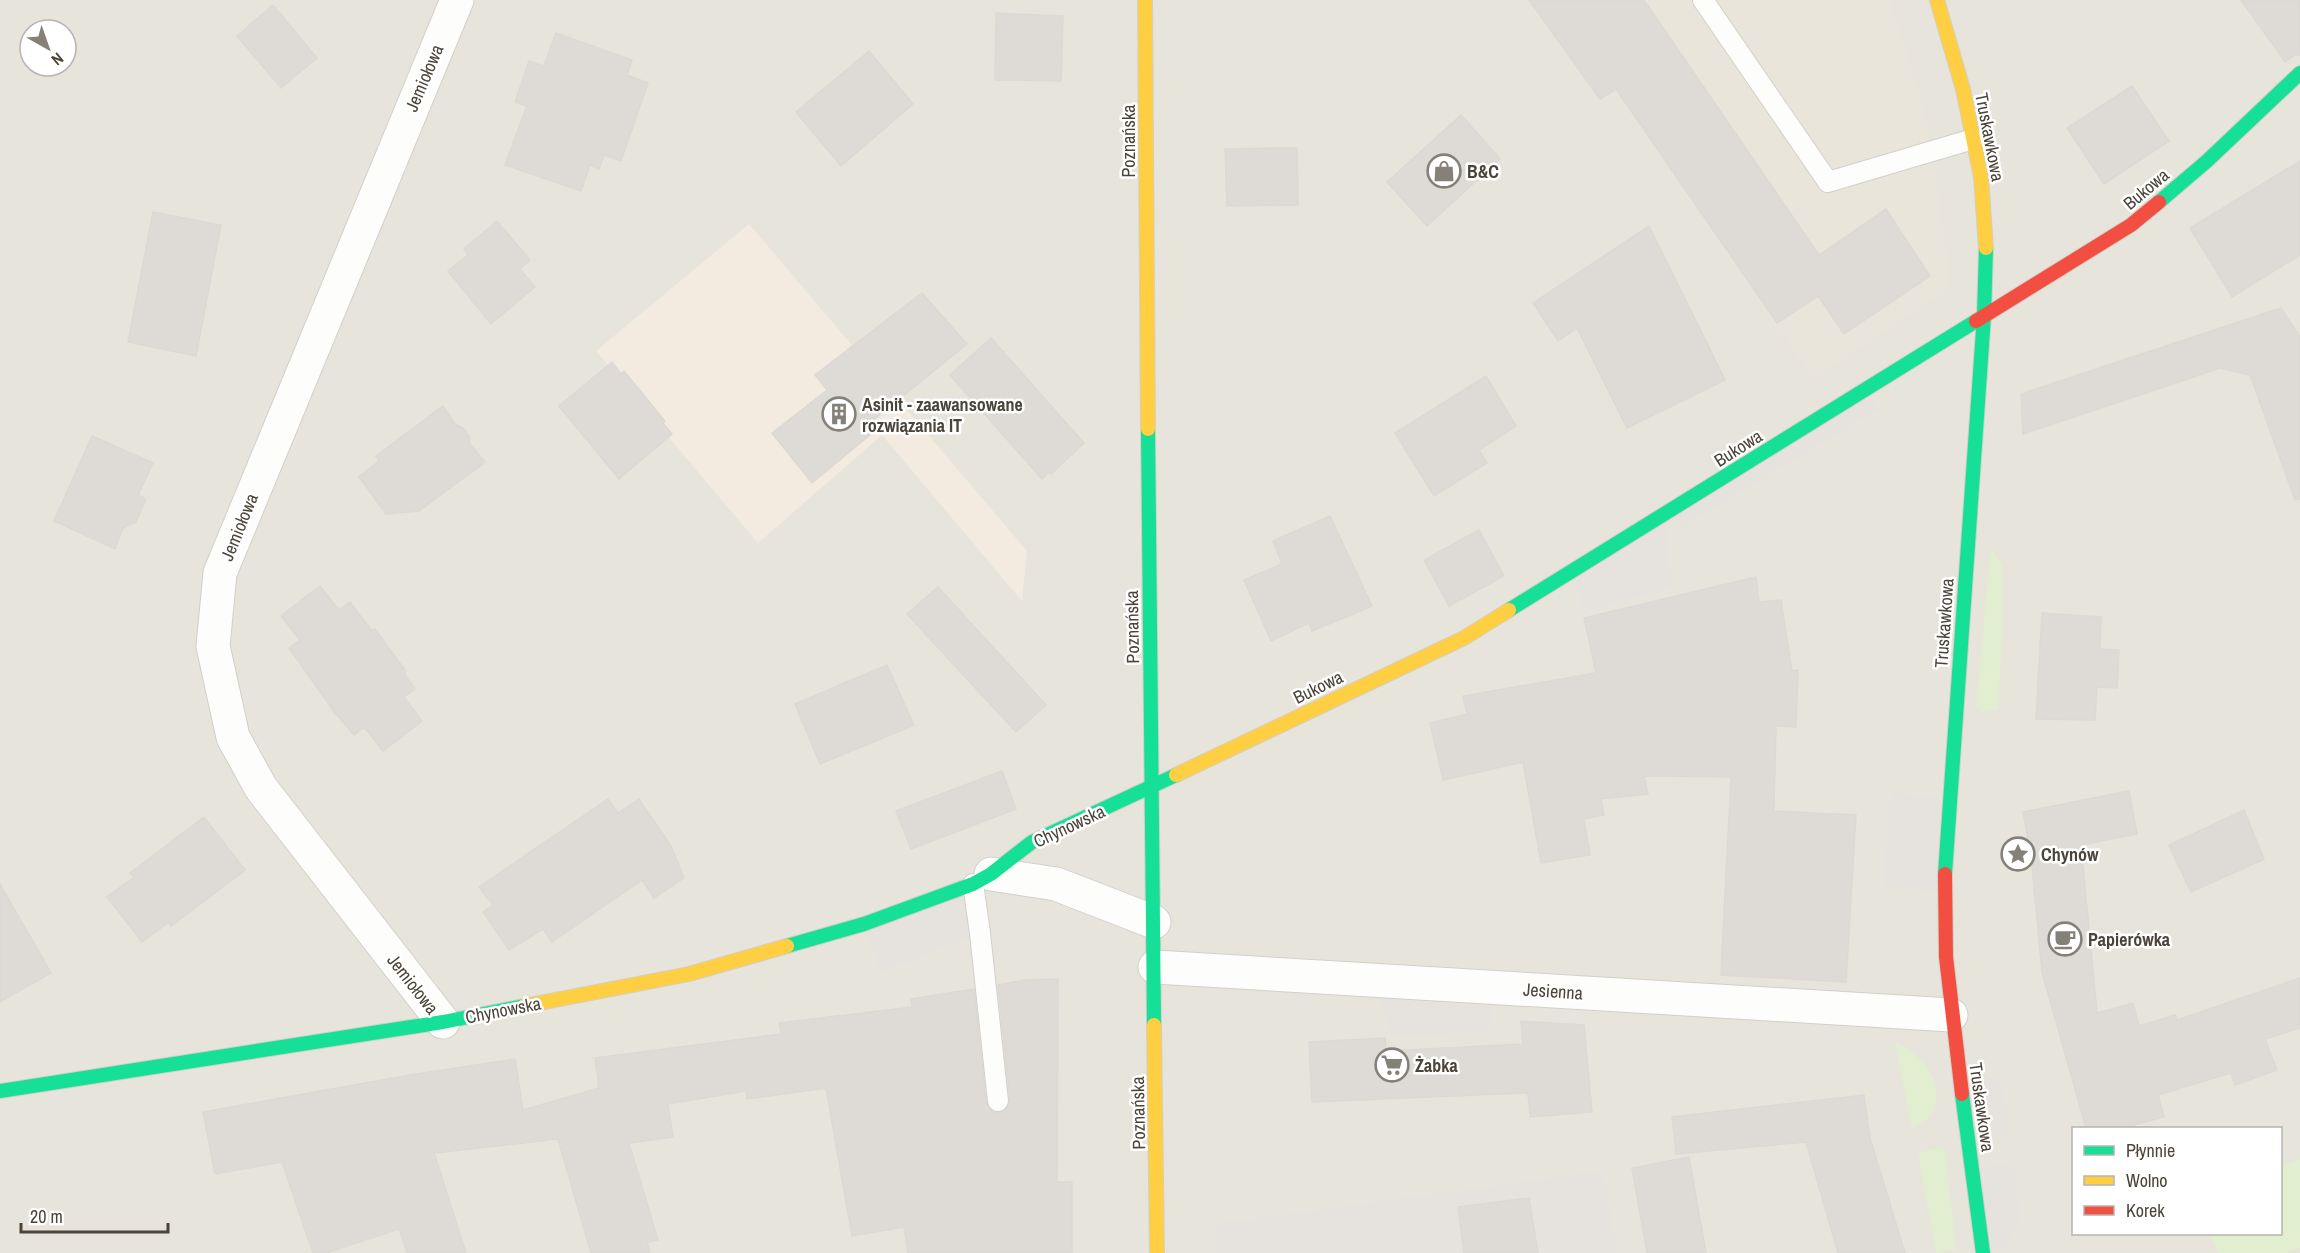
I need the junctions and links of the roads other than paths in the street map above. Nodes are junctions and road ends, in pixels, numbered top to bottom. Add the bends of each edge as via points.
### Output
1 (457, 0) edge
2 (1145, 0) edge
3 (1703, 0) edge
4 (1937, 0) edge
5 (2297, 83) edge
6 (1973, 139) junction
7 (1984, 316) junction
8 (1152, 786) junction
9 (982, 879) junction
10 (1154, 922) junction
11 (1155, 967) junction
12 (1952, 1015) junction
13 (443, 1022) junction
14 (0, 1091) edge
15 (998, 1101) dead end
16 (1157, 1253) edge
17 (1983, 1253) edge

1 - 13 street, Jemiołowa via 220,573 213,646 233,737 261,788
2 - 8 street, Poznańska
3 - 6 lane via 1828,182
4 - 6 street, Truskawkowa
5 - 7 street, Bukowa via 2130,225
6 - 7 street, Truskawkowa via 1981,177 1986,251
7 - 8 street, Bukowa via 1464,638
7 - 12 street, Truskawkowa via 1944,892
8 - 9 street, Chynowska via 1032,842
8 - 10 street, Poznańska
9 - 10 street, Chynowska via 1056,884
9 - 13 street, Chynowska via 864,924 689,974
9 - 15 lane via 980,933
10 - 11 street, Poznańska
11 - 12 street, Jesienna
11 - 16 street, Poznańska
12 - 17 street, Truskawkowa
13 - 14 street, Chynowska

